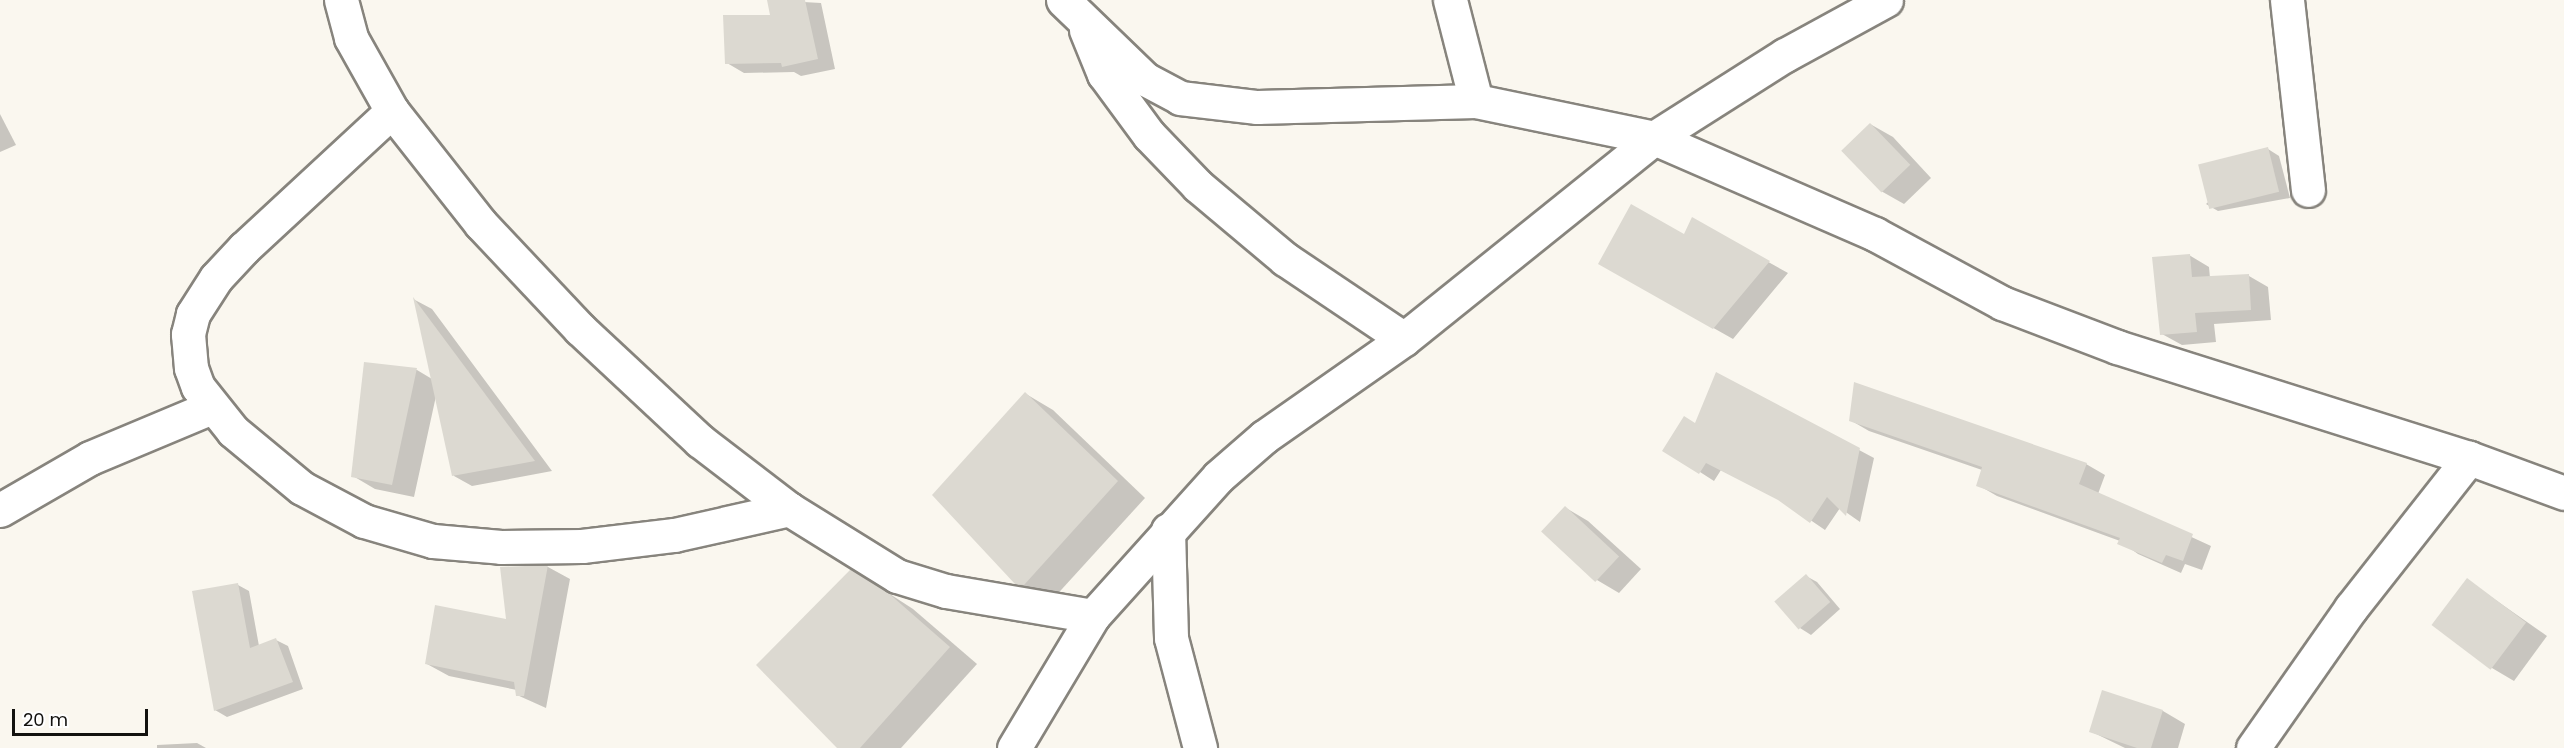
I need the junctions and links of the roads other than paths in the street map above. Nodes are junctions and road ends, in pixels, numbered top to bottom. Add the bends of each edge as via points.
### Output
1 (341, 0) edge
2 (1450, 0) edge
3 (1886, 0) edge
4 (2287, 0) edge
5 (1072, 9) edge
6 (1476, 101) junction
7 (392, 111) junction
8 (1654, 138) junction
9 (2308, 190) dead end
10 (1404, 339) junction
11 (212, 406) junction
12 (2469, 458) junction
13 (2564, 493) edge
14 (789, 509) junction
15 (0, 510) edge
16 (1168, 530) junction
17 (1093, 616) junction
18 (1014, 748) edge
19 (1200, 748) edge
20 (2253, 748) edge

1 - 7 street via 351,38
2 - 6 street
3 - 8 street via 1785,55
4 - 9 street
5 - 6 street via 1145,79 1180,98 1226,107
5 - 10 street via 1104,74 1149,135 1198,186 1285,259
6 - 8 street
7 - 11 street via 244,248 216,278 193,314 188,334 191,368
7 - 14 street via 481,224 580,329 699,441
8 - 10 street
8 - 12 street via 1875,234 2002,303 2246,391
10 - 16 street via 1264,437
11 - 14 street via 266,462 302,488 364,521 433,541 501,547 582,546 674,535
11 - 15 street via 90,458
12 - 13 street
12 - 20 street via 2351,608
14 - 17 street via 897,576 946,591
16 - 17 street
16 - 19 street via 1171,638
17 - 18 street

